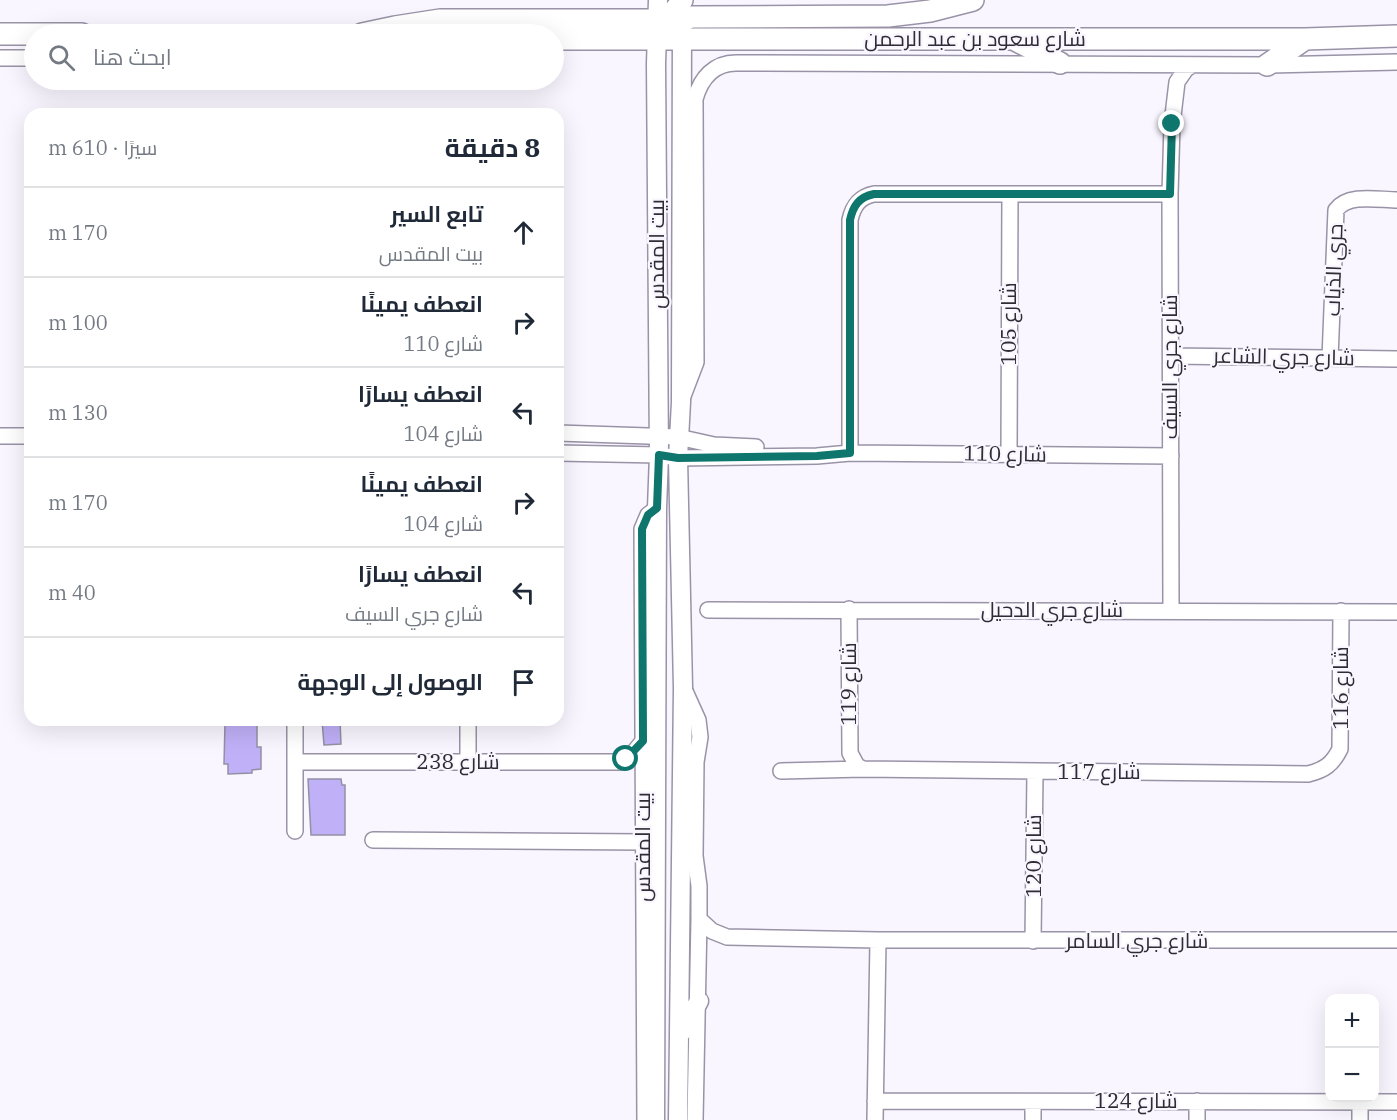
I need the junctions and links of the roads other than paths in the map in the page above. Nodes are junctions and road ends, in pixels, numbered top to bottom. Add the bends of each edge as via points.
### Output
1 (973, 0) edge
2 (682, 15) edge
3 (657, 20) edge
4 (414, 24) edge
5 (0, 34) edge
6 (24, 34) edge
7 (1397, 36) edge
8 (564, 37) edge
9 (1013, 39) junction
10 (1305, 39) junction
11 (0, 58) edge
12 (24, 58) edge
13 (1397, 62) edge
14 (1060, 63) junction
15 (1155, 65) junction
16 (1192, 65) junction
17 (1267, 65) junction
18 (704, 79) joint
19 (1172, 124) junction
20 (1010, 194) junction
21 (1170, 194) junction
22 (1397, 200) edge
23 (1171, 356) junction
24 (1330, 358) junction
25 (1397, 359) edge
26 (681, 402) junction
27 (564, 434) edge
28 (0, 436) edge
29 (24, 436) edge
30 (658, 436) junction
31 (678, 437) junction
32 (564, 453) edge
33 (845, 453) junction
34 (1008, 454) junction
35 (659, 455) junction
36 (1171, 456) junction
37 (678, 458) junction
38 (657, 508) junction
39 (849, 609) junction
40 (708, 610) dead end
41 (1171, 611) junction
42 (1341, 611) junction
43 (1397, 612) edge
44 (684, 688) junction
45 (295, 726) edge
46 (468, 726) edge
47 (643, 741) junction
48 (295, 762) junction
49 (468, 762) junction
50 (621, 762) junction
51 (1333, 762) joint
52 (858, 764) junction
53 (781, 771) dead end
54 (1035, 772) junction
55 (643, 787) junction
56 (295, 831) dead end
57 (373, 840) dead end
58 (644, 842) junction
59 (699, 919) junction
60 (727, 937) junction
61 (878, 940) junction
62 (1397, 940) edge
63 (1033, 941) junction
64 (698, 958) junction
65 (699, 1001) junction
66 (679, 1040) junction
67 (875, 1101) junction
68 (1197, 1101) junction
69 (1033, 1102) junction
70 (1397, 1102) edge
71 (1360, 1103) junction
72 (645, 1120) edge
73 (655, 1120) edge
74 (678, 1120) edge
75 (695, 1120) edge
76 (875, 1120) edge
77 (1033, 1120) edge
78 (1197, 1120) edge
79 (1360, 1120) edge

1 - 2 main road via 888,16
2 - 3 main road, شارع سعود بن عبد الرحمن
2 - 3 main road via 675,12
2 - 9 main road, شارع سعود بن عبد الرحمن
2 - 26 street, بيت المقدس
3 - 4 main road via 440,20
3 - 8 main road, شارع سعود بن عبد الرحمن
3 - 30 street, بيت المقدس
5 - 6 main road
7 - 10 main road, شارع سعود بن عبد الرحمن
9 - 10 main road, شارع سعود بن عبد الرحمن
9 - 14 main road
10 - 17 main road
11 - 12 street
13 - 17 street, شارع سعود بن عبد الرحمن
14 - 15 street, شارع سعود بن عبد الرحمن
14 - 18 street, شارع سعود بن عبد الرحمن via 729,63 715,68
15 - 16 street, شارع سعود بن عبد الرحمن
15 - 19 street, شارع جري السيف via 1168,83
16 - 17 street, شارع سعود بن عبد الرحمن
16 - 19 street, شارع جري السيف via 1177,82
18 - 26 street, بيت المقدس via 695,99 696,362
19 - 21 street, شارع جري السيف
20 - 21 street
20 - 33 street via 874,194 862,197 856,204 850,220
20 - 34 street, شارع 105
21 - 23 street, شارع جري السيف
22 - 24 street, جري الذياب via 1357,200 1340,204 1336,210
23 - 24 street, شارع جري الشاعر
23 - 36 street, شارع جري السيف
24 - 25 street, شارع جري الشاعر
26 - 31 street, بيت المقدس
27 - 30 street, شارع 110
28 - 29 street
30 - 31 street, شارع 110
30 - 35 street, بيت المقدس
31 - 33 street, شارع 110 via 714,445
31 - 37 street, بيت المقدس
32 - 35 street, شارع 110
33 - 34 street, شارع 110
33 - 37 street, شارع 110
34 - 36 street, شارع 110
35 - 37 street, شارع 110
35 - 38 street, بيت المقدس
36 - 41 street, شارع جري السيف
37 - 44 street, بيت المقدس
38 - 47 street, بيت المقدس via 648,515 642,529
38 - 73 street, بيت المقدس
39 - 40 street, شارع جري الدحيل
39 - 41 street, شارع جري الدحيل
39 - 52 street, شارع 119 via 849,745
41 - 42 street, شارع جري الدحيل
42 - 43 street, شارع جري الدحيل
42 - 51 street, شارع 116 via 1341,743
44 - 59 street, بيت المقدس via 698,720 700,737 695,856
44 - 66 street, بيت المقدس
45 - 48 street
46 - 49 street
47 - 50 street
47 - 55 street, بيت المقدس
48 - 49 street, شارع 238
48 - 56 street
49 - 50 street, شارع 238
50 - 55 street
51 - 54 street, شارع 117 via 1308,774
52 - 53 street, شارع 117
52 - 54 street, شارع 117
54 - 63 street, شارع 120
55 - 58 street, بيت المقدس
57 - 58 street
58 - 72 street, بيت المقدس
59 - 60 street via 712,931
59 - 64 street, بيت المقدس
60 - 61 street, شارع جري السامر
60 - 64 street
61 - 63 street, شارع جري السامر
61 - 67 street
62 - 63 street, شارع جري السامر
64 - 65 street, بيت المقدس
65 - 66 street
65 - 75 street, بيت المقدس
66 - 74 street, بيت المقدس
67 - 69 street, شارع 124
67 - 76 street
68 - 69 street, شارع 124
68 - 71 street, شارع 124
68 - 78 street
69 - 77 street
70 - 71 street, شارع 124
71 - 79 street

